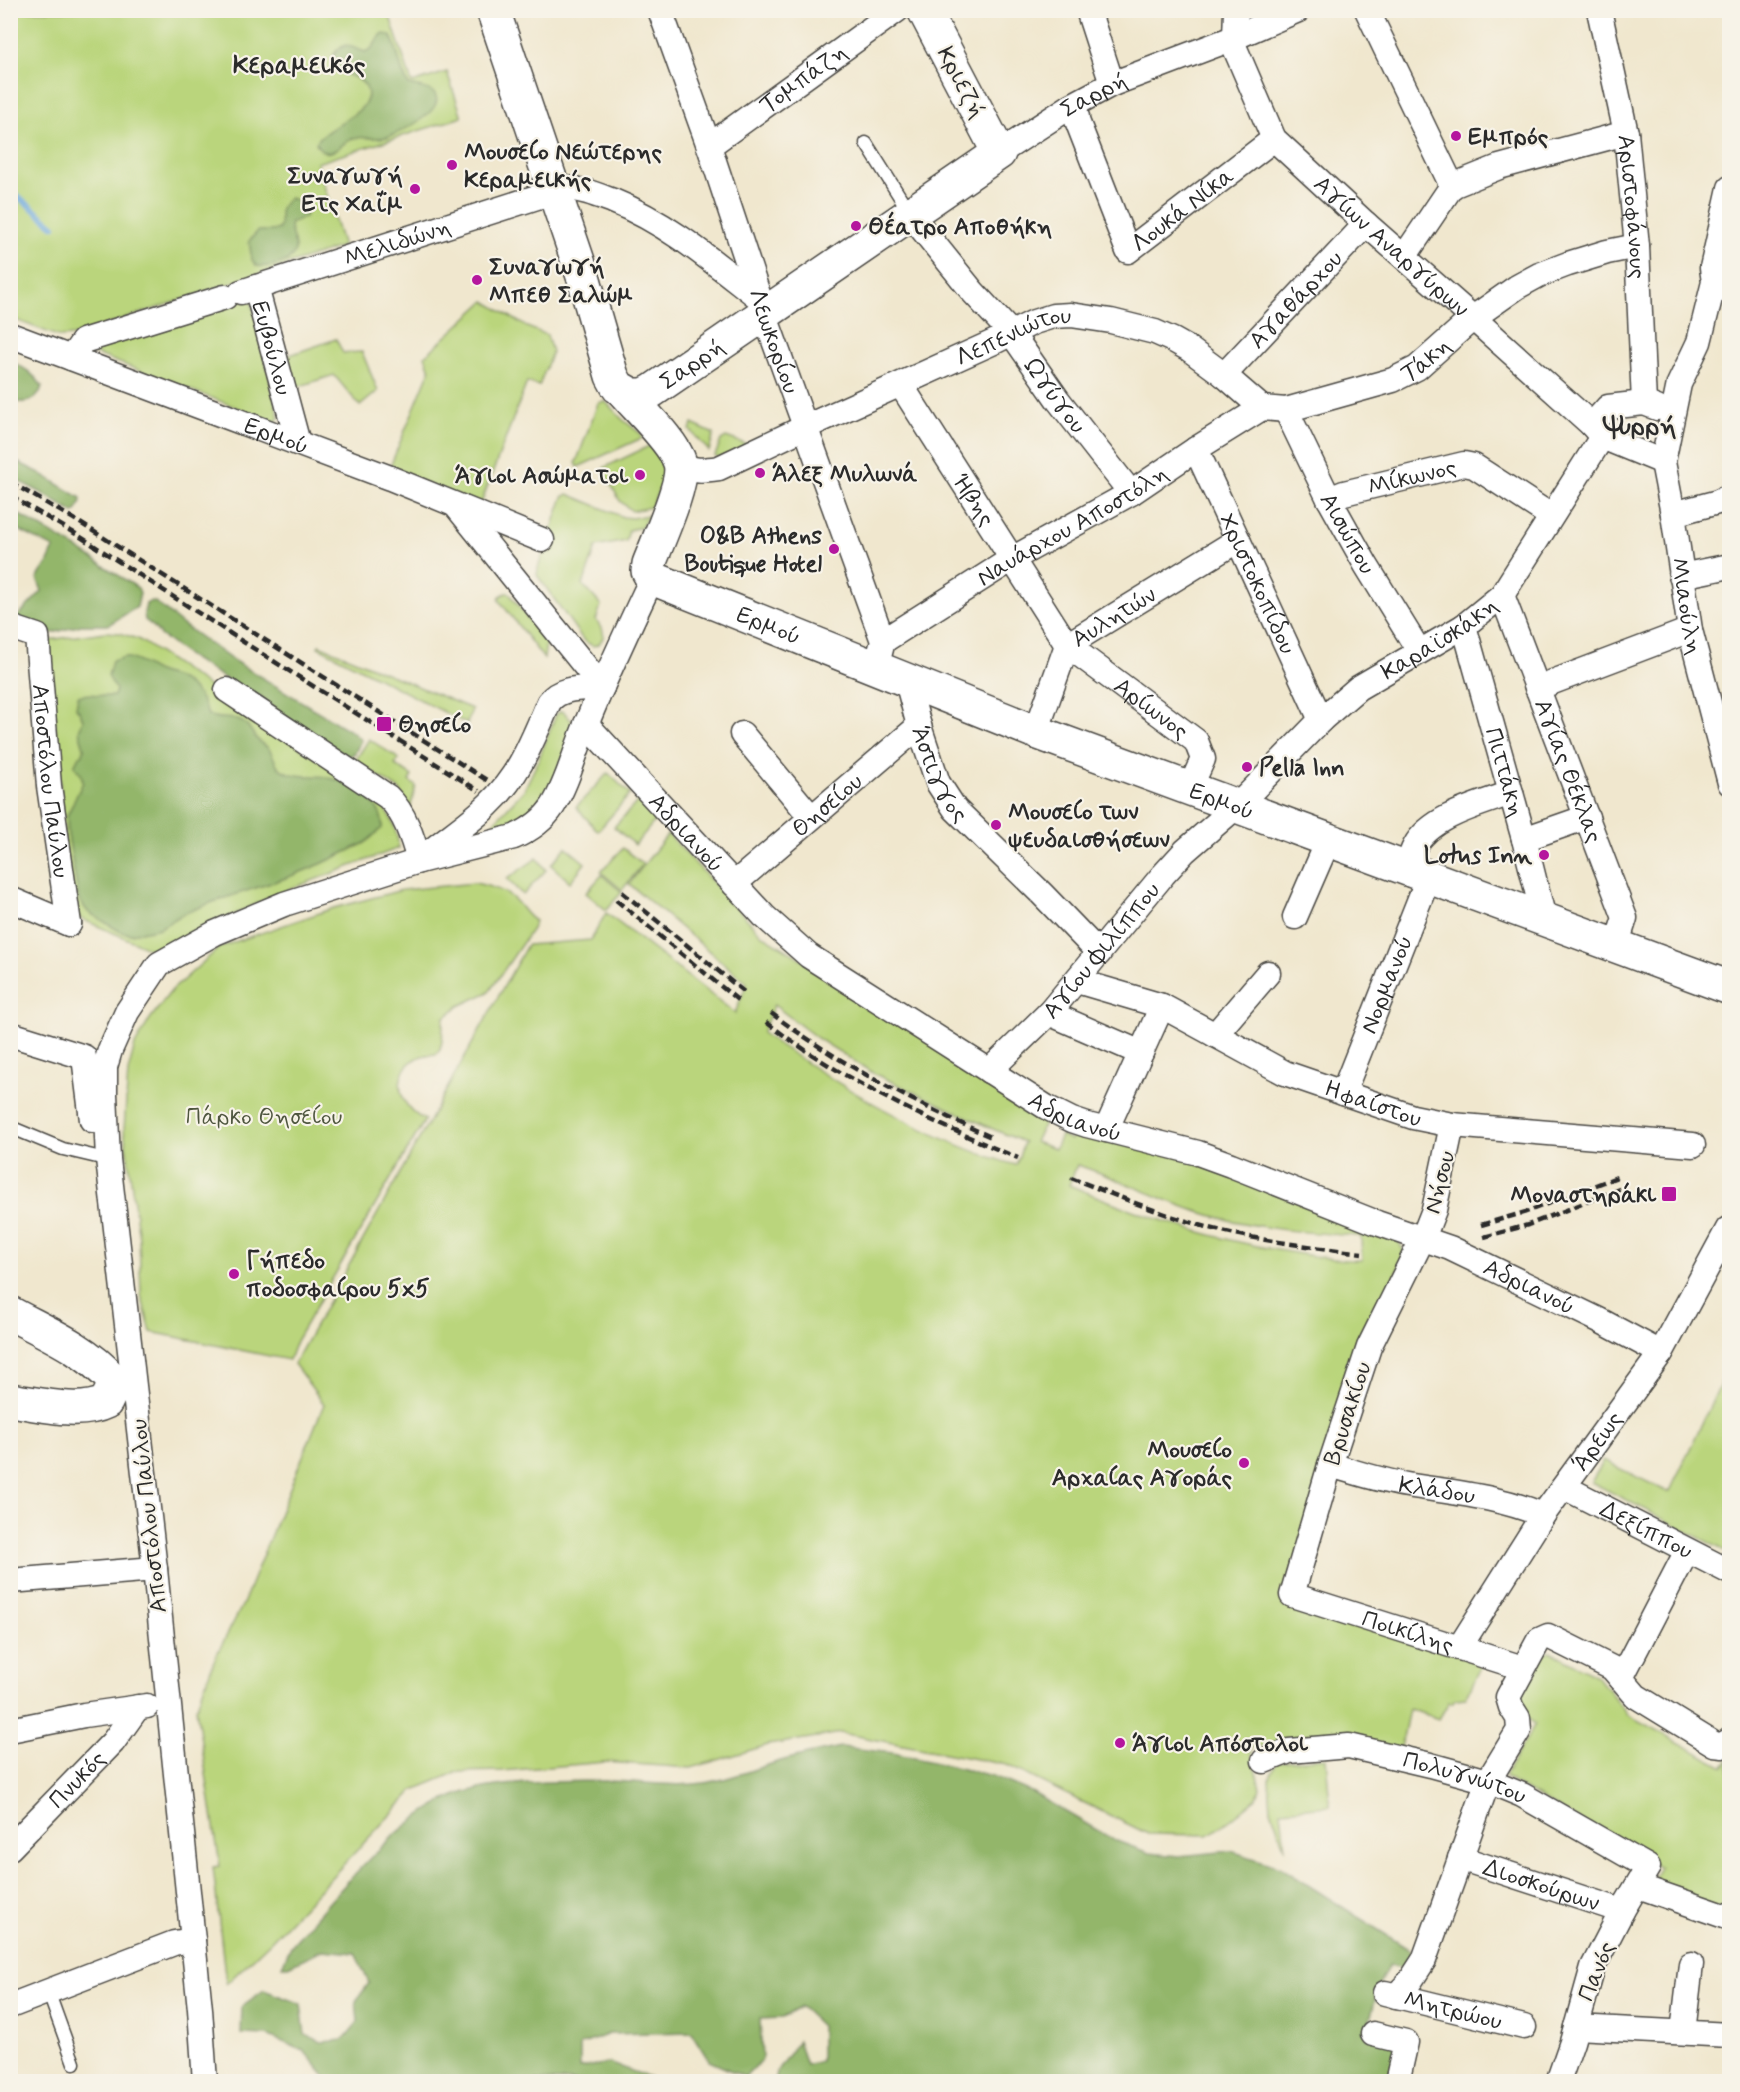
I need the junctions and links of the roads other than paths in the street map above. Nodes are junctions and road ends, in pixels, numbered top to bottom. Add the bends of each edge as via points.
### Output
1 (493, 10) edge
2 (660, 10) edge
3 (897, 10) edge
4 (924, 10) edge
5 (1088, 10) edge
6 (1236, 10) edge
7 (1298, 10) edge
8 (1367, 10) edge
9 (1599, 10) edge
10 (1233, 38) junction
11 (1112, 84) junction
12 (1071, 106) junction
13 (1626, 133) junction
14 (1274, 139) junction
15 (866, 143) dead end
16 (709, 146) junction
17 (999, 153) junction
18 (1452, 186) junction
19 (1730, 188) edge
20 (554, 191) junction
21 (910, 214) junction
22 (1366, 224) junction
23 (1637, 246) junction
24 (1404, 257) junction
25 (1722, 276) edge
26 (241, 292) junction
27 (761, 305) junction
28 (1473, 318) junction
29 (1012, 334) junction
30 (10, 335) edge
31 (71, 358) junction
32 (1224, 375) junction
33 (901, 385) junction
34 (631, 390) junction
35 (1644, 404) junction
36 (1674, 405) junction
37 (1262, 408) junction
38 (1286, 410) junction
39 (806, 427) junction
40 (1597, 431) junction
41 (298, 443) junction
42 (1196, 449) junction
43 (1663, 462) junction
44 (684, 466) junction
45 (1131, 494) junction
46 (1730, 496) edge
47 (1329, 499) junction
48 (456, 506) junction
49 (1673, 514) junction
50 (1551, 516) junction
51 (542, 540) dead end
52 (1238, 540) junction
53 (1012, 559) junction
54 (1730, 566) edge
55 (1681, 576) junction
56 (652, 578) junction
57 (1502, 595) junction
58 (1464, 626) junction
59 (10, 627) edge
60 (1690, 630) junction
61 (1067, 645) junction
62 (1419, 651) junction
63 (880, 655) junction
64 (908, 681) junction
65 (602, 687) junction
66 (1537, 688) junction
67 (227, 690) dead end
68 (1321, 720) junction
69 (586, 724) junction
70 (919, 726) junction
71 (1036, 732) junction
72 (742, 734) dead end
73 (1724, 741) edge
74 (1730, 783) edge
75 (1190, 788) junction
76 (1511, 793) junction
77 (1238, 806) junction
78 (811, 817) junction
79 (1587, 817) junction
80 (1329, 839) junction
81 (1524, 839) junction
82 (419, 861) junction
83 (1418, 872) junction
84 (734, 884) junction
85 (10, 899) edge
86 (1295, 917) dead end
87 (1544, 919) junction
88 (1616, 946) junction
89 (1099, 953) junction
90 (1268, 973) dead end
91 (1077, 981) junction
92 (1726, 987) edge
93 (1162, 1006) junction
94 (1049, 1013) junction
95 (10, 1034) edge
96 (1215, 1035) junction
97 (1141, 1053) junction
98 (989, 1071) junction
99 (1343, 1093) junction
100 (1452, 1125) junction
101 (10, 1127) edge
102 (1106, 1130) junction
103 (1693, 1145) dead end
104 (97, 1157) junction
105 (1728, 1229) dead end
106 (1423, 1238) junction
107 (10, 1313) edge
108 (1661, 1353) junction
109 (112, 1385) junction
110 (10, 1400) edge
111 (1330, 1465) junction
112 (1564, 1487) junction
113 (1543, 1515) junction
114 (1687, 1551) junction
115 (150, 1569) junction
116 (1730, 1572) edge
117 (11, 1574) edge
118 (1292, 1595) joint
119 (1459, 1648) junction
120 (1523, 1668) junction
121 (1621, 1678) junction
122 (154, 1705) junction
123 (10, 1730) edge
124 (1722, 1742) edge
125 (1264, 1761) dead end
126 (1488, 1781) junction
127 (10, 1848) edge
128 (1460, 1858) junction
129 (174, 1874) dead end
130 (1643, 1876) junction
131 (1622, 1911) junction
132 (1730, 1918) edge
133 (187, 1941) junction
134 (1691, 1964) dead end
135 (48, 1991) junction
136 (1389, 1994) joint
137 (10, 2006) edge
138 (1524, 2027) dead end
139 (1576, 2027) junction
140 (1683, 2032) junction
141 (1373, 2034) dead end
142 (1730, 2035) edge
143 (74, 2063) dead end
144 (205, 2082) edge
145 (1397, 2082) edge
146 (1558, 2082) edge

1 - 20 street
2 - 16 street, Λεωκορίου
3 - 16 street, Τομπάζη
4 - 17 street, Κριεζή
5 - 11 street
6 - 10 street
7 - 10 street, Σαρρή
8 - 18 street
9 - 13 street, Αριστοφάνους
10 - 11 street, Σαρρή
10 - 14 street, Αγίων Αναργύρων
11 - 12 street, Σαρρή
12 - 14 street, Λουκά Νίκα via 1128,251
12 - 17 street, Σαρρή
13 - 18 street via 1499,167
13 - 23 street, Αριστοφάνους
14 - 22 street, Αγίων Αναργύρων
15 - 21 lane
16 - 27 street, Λεωκορίου
17 - 21 street, Σαρρή
18 - 24 street
19 - 25 street via 1712,268
20 - 26 street, Μελιδώνη
20 - 27 street, Μελιδώνη via 584,190 629,208 678,235
20 - 34 street via 609,369
21 - 27 street, Σαρρή
21 - 29 street, Ωγύγου
22 - 24 street, Αγίων Αναργύρων
22 - 32 street, Αγαθάρχου
23 - 28 street, Τάκη via 1539,275
23 - 35 street, Αριστοφάνους
24 - 28 street, Αγίων Αναργύρων
25 - 36 street
26 - 31 street, Μελιδώνη via 83,341
26 - 41 street, Ευβούλου
27 - 34 street, Σαρρή
27 - 39 street, Λεωκορίου
28 - 38 street, Τάκη via 1417,368 1393,380
28 - 40 street, Αγίων Αναργύρων
29 - 32 street, Λεπενιώτου via 1053,316 1111,321 1173,340
29 - 33 street, Λεπενιώτου
29 - 45 street, Ωγύγου
30 - 31 street, Ερμού
31 - 41 street, Ερμού
32 - 37 street, Λεπενιώτου
33 - 39 street, Λεπενιώτου
33 - 53 street, Ήβης
34 - 44 street
35 - 36 street, Καραϊσκάκη via 1660,409
35 - 40 street, Καραϊσκάκη via 1608,407
36 - 43 street
37 - 38 street, Τάκη
37 - 42 street, Ναυάρχου Αποστόλη
38 - 47 street, Αισώπου
39 - 44 street, Λεπενιώτου via 719,468
39 - 63 street, Λεωκορίου
40 - 43 street, Αγίων Αναργύρων
40 - 50 street, Καραϊσκάκη
41 - 48 street, Ερμού
42 - 45 street, Ναυάρχου Αποστόλη
42 - 52 street, Χριστοκοπίδου
43 - 49 street, Μιαούλη
44 - 56 street via 649,564
45 - 53 street, Ναυάρχου Αποστόλη
46 - 49 street
47 - 50 street, Μίκωνος via 1464,464 1474,466
47 - 62 street, Αισώπου
48 - 51 street, Ερμού
48 - 65 street
49 - 55 street, Μιαούλη
50 - 57 street, Καραϊσκάκη
52 - 61 street, Αυλητών
52 - 68 street, Χριστοκοπίδου
53 - 61 street, Ήβης
53 - 63 street, Ναυάρχου Αποστόλη
54 - 55 street
55 - 60 street, Μιαούλη
56 - 63 street, Ερμού
56 - 65 street
57 - 58 street, Καραϊσκάκη
57 - 66 street, Αγίας Θέκλας
58 - 62 street, Καραϊσκάκη
58 - 76 street, Πιττάκη
59 - 85 street, Αποστόλου Παύλου via 37,636 49,786 69,924
60 - 66 street
60 - 73 street, Μιαούλη
61 - 71 street, Αυλητών
61 - 75 street, Αρίωνος via 1196,741 1203,759
62 - 68 street, Καραϊσκάκη via 1358,688
63 - 64 street, Ερμού
64 - 70 street, Άστιγγος
64 - 71 street, Ερμού
65 - 69 street
65 - 82 street via 555,695 523,762 503,789 479,814
66 - 79 street, Αγίας Θέκλας
67 - 82 street via 388,797 399,810
68 - 77 street, Καραϊσκάκη
69 - 82 street via 554,804 536,824 503,840
69 - 84 street, Αδριανού
70 - 78 street, Θησείου
70 - 89 street, Άστιγγος via 938,783 955,809
71 - 75 street, Ερμού
72 - 78 street
73 - 74 street, Μιαούλη
75 - 77 street, Ερμού
76 - 81 street, Πιττάκη
76 - 83 street, Νορμανού via 1445,818 1423,835 1415,845
77 - 80 street, Ερμού
77 - 89 street, Αγίου Φιλίππου via 1185,851
78 - 84 street, Θησείου
79 - 81 street
79 - 88 street, Αγίας Θέκλας via 1625,918
80 - 83 street, Ερμού
80 - 86 street
81 - 87 street, Πιττάκη
82 - 115 street, Αποστόλου Παύλου via 267,910 159,964 136,996 110,1050 105,1067 105,1094 115,1229
83 - 87 street, Ερμού
83 - 99 street, Νορμανού
84 - 98 street, Αδριανού via 809,956
87 - 88 street, Ερμού
88 - 92 street, Ερμού
89 - 91 street, Αγίου Φιλίππου
90 - 96 street
91 - 93 street, Ηφαίστου
91 - 94 street, Αγίου Φιλίππου
93 - 96 street, Ηφαίστου
93 - 97 street
94 - 97 street
94 - 98 street, Αγίου Φιλίππου
95 - 104 street via 84,1057
96 - 99 street, Ηφαίστου via 1285,1073
97 - 102 street
98 - 102 street, Αδριανού via 1060,1115
99 - 100 street, Ηφαίστου via 1413,1117
100 - 103 street, Ηφαίστου
100 - 106 street, Νήσου via 1436,1206
101 - 104 lane via 63,1149
102 - 106 street, Αδριανού via 1209,1157
104 - 109 street via 122,1356
105 - 108 street, Άρεως
106 - 108 street, Αδριανού
106 - 111 street, Βρυσακίου via 1369,1347
107 - 109 street via 86,1356 101,1367
108 - 112 street, Άρεως
109 - 110 street via 106,1402 96,1407
109 - 115 street, Αποστόλου Παύλου via 128,1411
111 - 113 street, Κλάδου via 1404,1484 1480,1495
111 - 118 street, Βρυσακίου
112 - 113 street, Άρεως
112 - 114 street, Δεξίππου
113 - 119 street, Άρεως
114 - 116 street, Δεξίππου
114 - 121 street
115 - 117 street
115 - 122 street, Αποστόλου Παύλου
118 - 119 street, Ποικίλης
119 - 120 street, Ποικίλης
120 - 121 street, Διοσκούρων via 1539,1640 1548,1636 1612,1668
120 - 126 street, Διοσκούρων via 1508,1697 1519,1730
121 - 124 street via 1636,1696
122 - 123 street via 84,1714
122 - 127 street, Πνυκός
122 - 133 street, Αποστόλου Παύλου
125 - 126 street, Πολυγνώτου via 1289,1751 1349,1746
126 - 128 street, Διοσκούρων
126 - 130 street, Πολυγνώτου via 1522,1795
128 - 131 street, Διοσκούρων
128 - 136 street, Διοσκούρων via 1424,1960 1411,1980
129 - 133 lane
130 - 131 street, Πανός
130 - 132 street, Πολυγνώτου
131 - 139 street, Πανός via 1593,1967
133 - 135 street
133 - 144 street, Αποστόλου Παύλου
134 - 140 street
135 - 137 street
135 - 143 lane
136 - 138 street, Μητρώου
139 - 140 street
139 - 146 street, Πανός
140 - 142 street
141 - 145 street via 1406,2042

